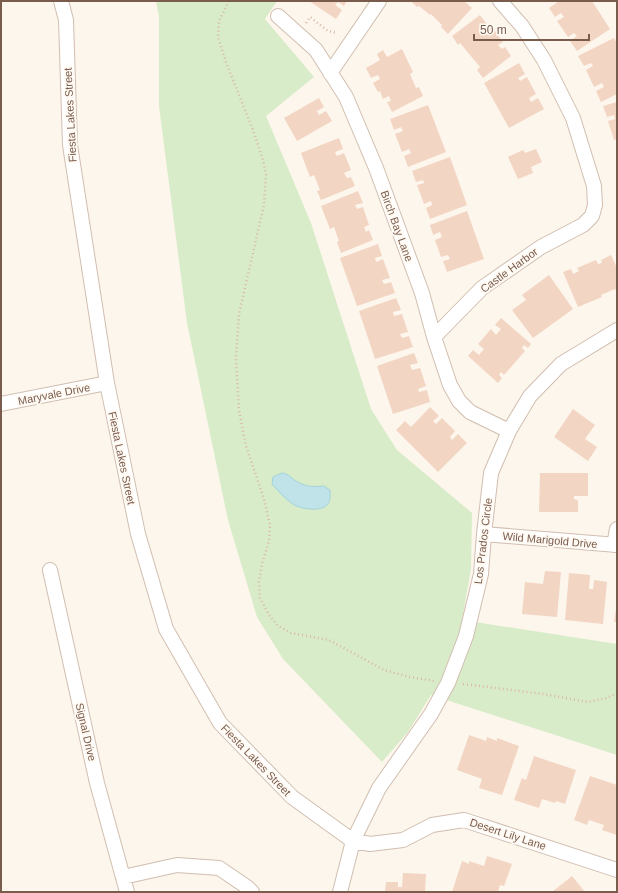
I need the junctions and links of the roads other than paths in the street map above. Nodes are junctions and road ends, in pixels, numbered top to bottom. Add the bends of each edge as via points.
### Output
1 (61, 1) edge
2 (379, 1) edge
3 (500, 1) edge
4 (278, 16) dead end
5 (330, 73) junction
6 (617, 330) edge
7 (434, 337) junction
8 (107, 383) junction
9 (1, 404) edge
10 (509, 431) junction
11 (617, 529) edge
12 (484, 534) junction
13 (615, 545) edge
14 (50, 570) dead end
15 (353, 841) junction
16 (617, 870) edge
17 (123, 877) junction
18 (127, 892) edge
19 (252, 892) edge
20 (340, 892) edge

1 - 8 street, Fiesta Lakes Street via 66,20 70,145
2 - 5 street
3 - 7 street, Castle Harbor via 522,26 544,60 572,118 594,186 595,205 592,216 583,225 541,247 482,288
4 - 5 street, Birch Bay Lane via 316,50
5 - 7 street, Birch Bay Lane via 346,98 376,168 422,293
6 - 10 street, Los Prados Circle via 561,364 530,396
7 - 10 street, Birch Bay Lane via 450,385 459,400 470,412
8 - 9 street, Maryvale Drive
8 - 15 street, Fiesta Lakes Street via 138,534 166,629 220,723 292,797
10 - 12 street, Los Prados Circle via 491,473
11 - 13 street
12 - 13 street, Wild Marigold Drive
12 - 15 street, Los Prados Circle via 481,574 468,628 448,682 431,714 379,788
14 - 17 street, Signal Drive via 97,783
15 - 16 street, Desert Lily Lane via 370,844 403,840 432,825 464,820
15 - 20 street, Los Prados Circle
17 - 18 street, Signal Drive
17 - 19 street via 178,866 219,868

